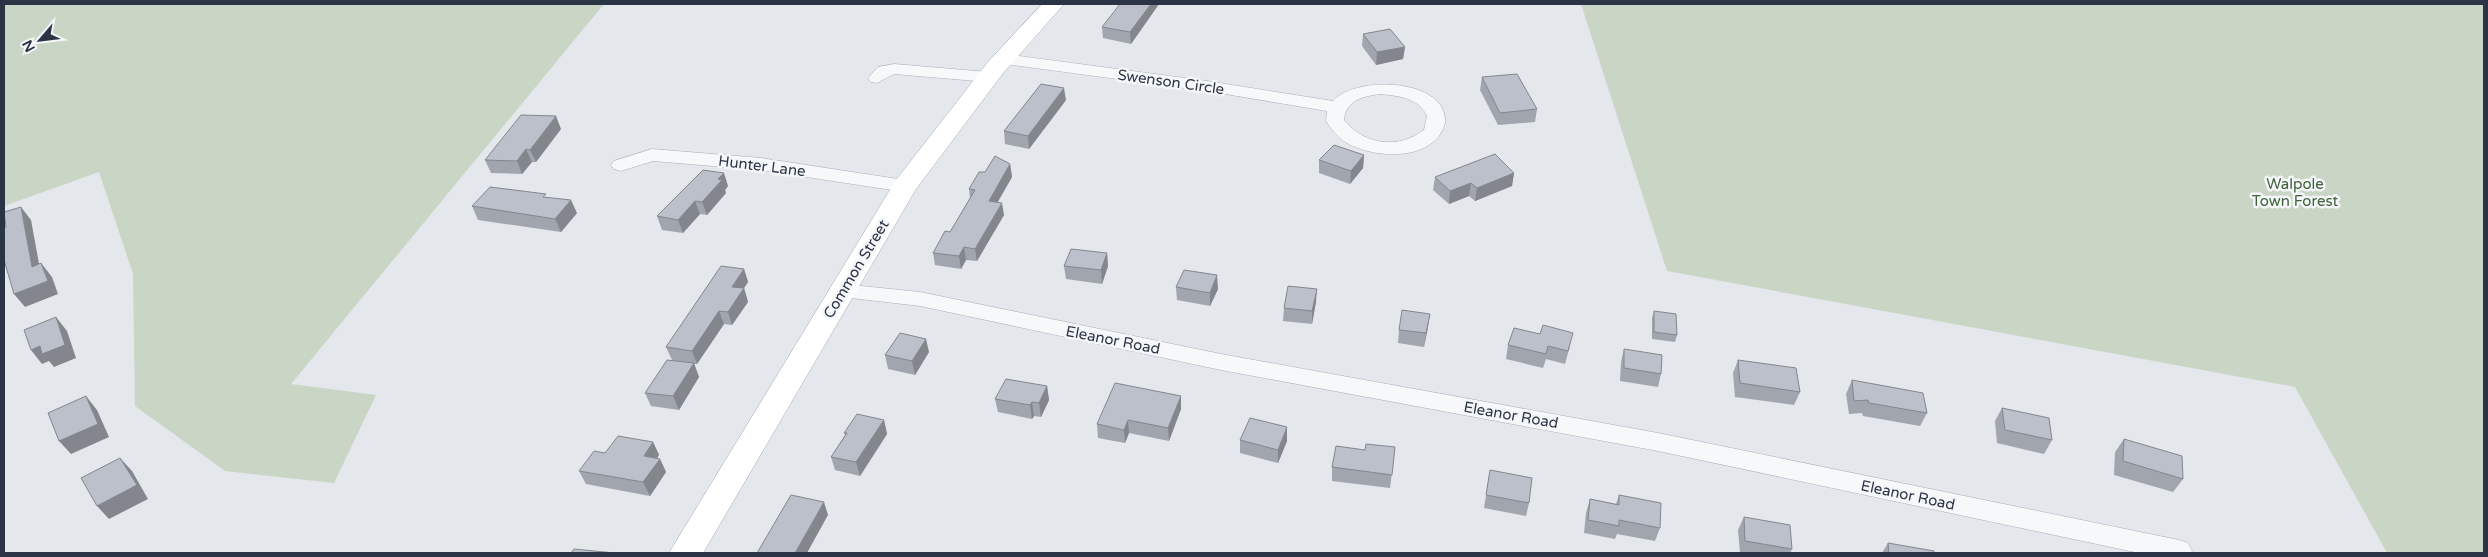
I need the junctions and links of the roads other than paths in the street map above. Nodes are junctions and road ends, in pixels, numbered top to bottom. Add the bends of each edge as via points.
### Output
1 (1053, 4) edge
2 (996, 68) junction
3 (877, 78) dead end
4 (1337, 107) junction
5 (621, 165) dead end
6 (905, 186) junction
7 (842, 291) junction
8 (2179, 551) dead end
9 (686, 553) edge

1 - 2 main road, Common Street
2 - 3 street, Swenson Circle via 894,69 884,71
2 - 4 street, Swenson Circle via 1207,86
2 - 6 main road, Common Street
4 - 4 street via 1358,92 1381,89 1404,92 1430,106 1435,113 1435,127 1424,140 1415,144 1391,148 1372,146 1355,140 1339,128
5 - 6 street, Hunter Lane via 652,155 761,164
6 - 7 main road, Common Street
7 - 8 street, Eleanor Road via 920,299 1221,362 1658,442
7 - 9 main road, Common Street

